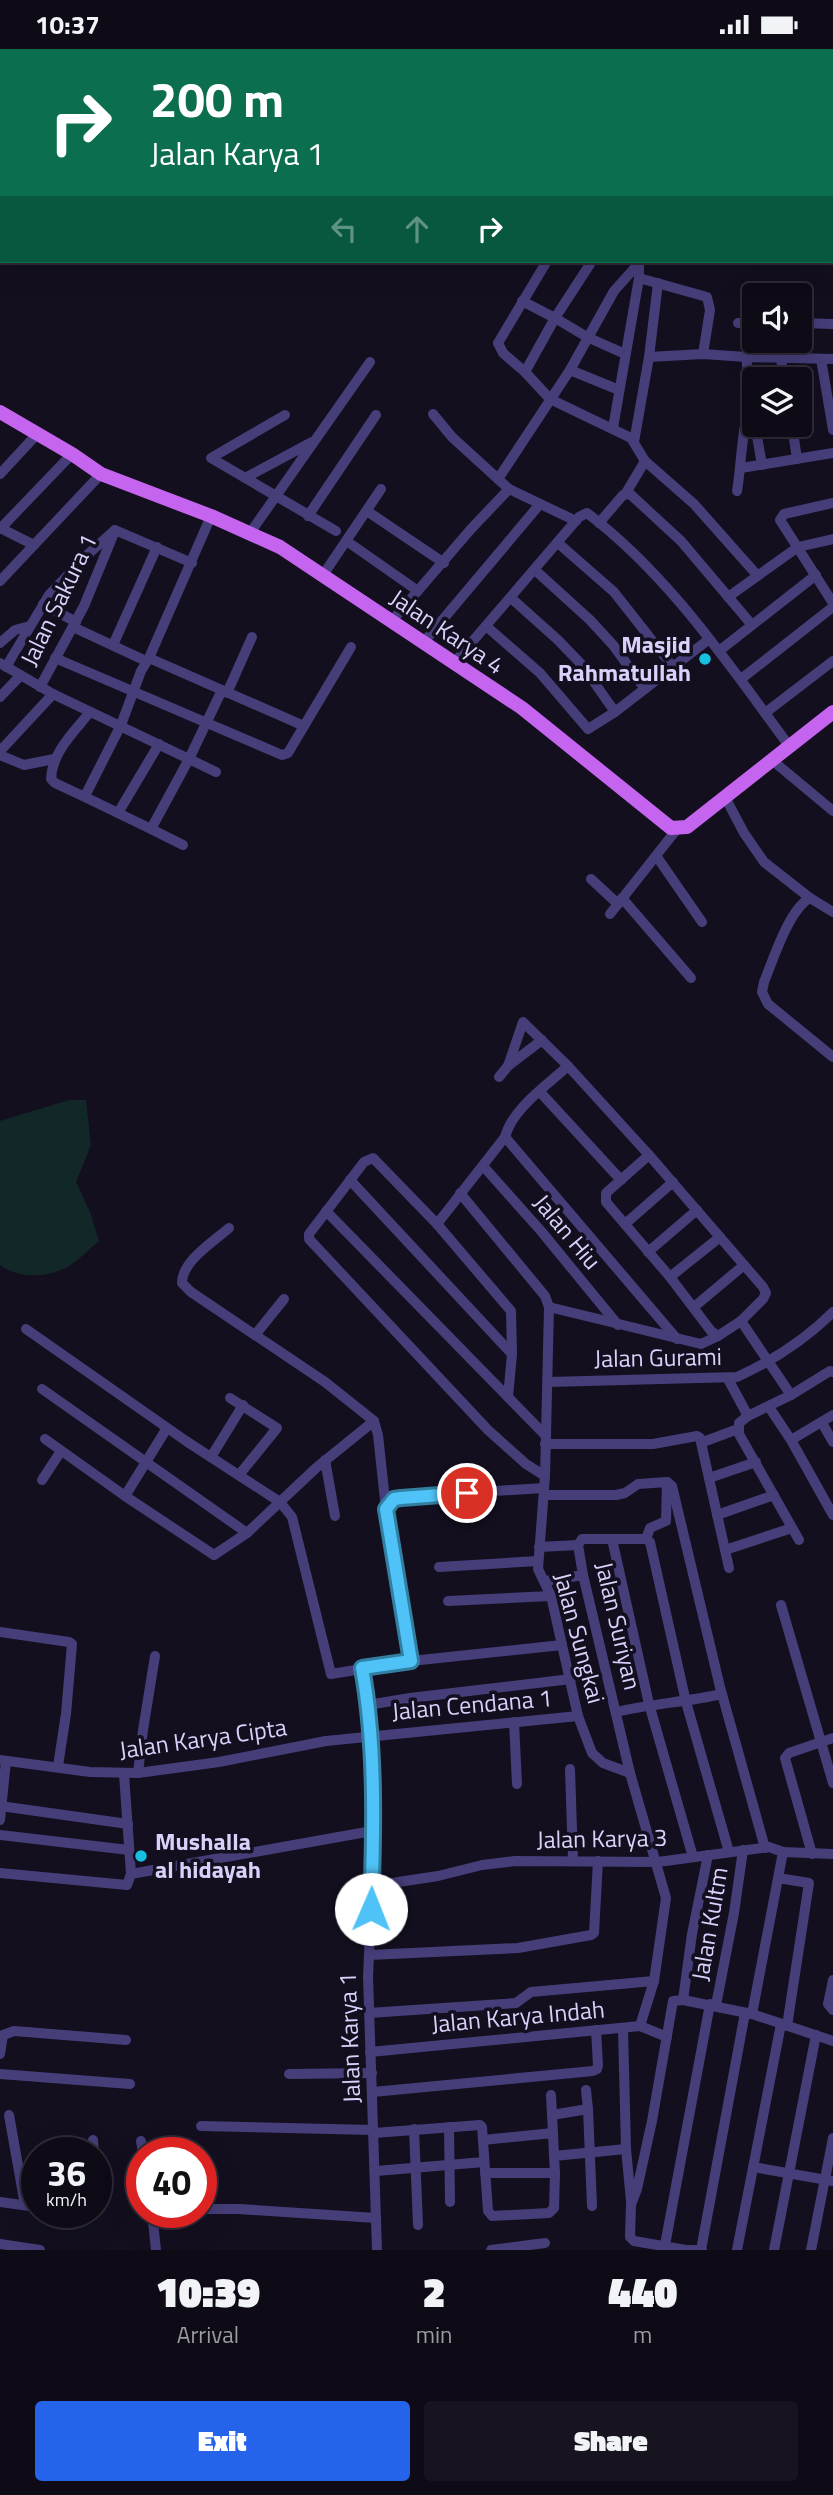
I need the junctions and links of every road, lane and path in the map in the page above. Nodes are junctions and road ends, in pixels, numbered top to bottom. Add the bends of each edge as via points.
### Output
1 (546, 263) edge
2 (591, 263) edge
3 (638, 263) edge
4 (639, 263) edge
5 (639, 278) junction
6 (658, 283) junction
7 (522, 300) junction
8 (555, 318) junction
9 (738, 323) dead end
10 (742, 323) edge
11 (812, 324) edge
12 (833, 324) edge
13 (587, 337) junction
14 (625, 354) junction
15 (703, 354) junction
16 (649, 357) junction
17 (746, 358) junction
18 (781, 358) junction
19 (827, 359) edge
20 (370, 362) dead end
21 (747, 367) edge
22 (782, 367) edge
23 (570, 370) junction
24 (525, 372) junction
25 (619, 390) junction
26 (550, 399) junction
27 (433, 414) dead end
28 (285, 415) dead end
29 (376, 415) dead end
30 (2, 417) edge
31 (613, 428) junction
32 (833, 430) edge
33 (38, 433) junction
34 (744, 437) edge
35 (757, 437) edge
36 (794, 437) edge
37 (314, 441) junction
38 (634, 442) junction
39 (833, 453) edge
40 (72, 454) junction
41 (797, 459) junction
42 (645, 461) junction
43 (762, 465) junction
44 (741, 468) junction
45 (0, 474) edge
46 (101, 474) junction
47 (245, 478) junction
48 (498, 479) junction
49 (381, 489) dead end
50 (509, 489) junction
51 (737, 491) dead end
52 (626, 493) junction
53 (275, 497) junction
54 (833, 503) edge
55 (540, 504) junction
56 (367, 511) junction
57 (211, 516) junction
58 (308, 516) junction
59 (576, 521) junction
60 (599, 523) junction
61 (0, 528) edge
62 (115, 530) junction
63 (336, 531) dead end
64 (250, 533) junction
65 (833, 539) edge
66 (348, 542) junction
67 (558, 543) junction
68 (34, 545) junction
69 (157, 547) junction
70 (798, 547) junction
71 (192, 563) junction
72 (444, 563) junction
73 (535, 570) junction
74 (757, 575) junction
75 (323, 576) junction
76 (818, 578) junction
77 (833, 578) edge
78 (0, 581) edge
79 (418, 591) junction
80 (728, 597) junction
81 (511, 598) junction
82 (43, 604) junction
83 (833, 605) edge
84 (391, 622) junction
85 (74, 625) junction
86 (752, 625) junction
87 (30, 626) junction
88 (486, 627) junction
89 (252, 637) dead end
90 (708, 640) junction
91 (0, 643) edge
92 (423, 643) junction
93 (113, 645) junction
94 (351, 647) dead end
95 (719, 651) junction
96 (55, 659) junction
97 (148, 660) junction
98 (833, 661) edge
99 (454, 663) junction
100 (3, 665) edge
101 (673, 667) junction
102 (20, 675) junction
103 (741, 679) junction
104 (40, 687) junction
105 (645, 689) junction
106 (133, 692) junction
107 (224, 692) junction
108 (53, 694) junction
109 (0, 697) edge
110 (90, 712) junction
111 (615, 712) junction
112 (833, 712) edge
113 (765, 713) junction
114 (205, 724) junction
115 (121, 725) junction
116 (304, 726) junction
117 (159, 744) junction
118 (790, 747) junction
119 (0, 753) edge
120 (54, 759) junction
121 (189, 759) junction
122 (773, 761) junction
123 (216, 772) dead end
124 (725, 797) junction
125 (87, 798) junction
126 (833, 811) edge
127 (118, 813) junction
128 (151, 829) junction
129 (677, 829) junction
130 (183, 845) dead end
131 (657, 857) junction
132 (590, 879) dead end
133 (810, 898) junction
134 (620, 901) junction
135 (833, 912) edge
136 (610, 914) dead end
137 (702, 922) dead end
138 (691, 978) dead end
139 (542, 1040) junction
140 (833, 1057) edge
141 (508, 1066) junction
142 (568, 1066) junction
143 (499, 1077) dead end
144 (540, 1092) junction
145 (505, 1137) junction
146 (649, 1155) junction
147 (484, 1167) junction
148 (350, 1180) junction
149 (621, 1180) junction
150 (673, 1182) junction
151 (460, 1193) junction
152 (326, 1210) junction
153 (697, 1210) junction
154 (438, 1224) junction
155 (625, 1224) junction
156 (229, 1228) dead end
157 (720, 1237) junction
158 (648, 1252) junction
159 (744, 1265) junction
160 (670, 1277) junction
161 (284, 1299) dead end
162 (549, 1307) junction
163 (694, 1307) junction
164 (833, 1312) edge
165 (741, 1321) junction
166 (618, 1325) junction
167 (26, 1329) dead end
168 (255, 1335) junction
169 (718, 1336) junction
170 (677, 1339) junction
171 (512, 1354) junction
172 (769, 1360) junction
173 (833, 1372) edge
174 (728, 1379) junction
175 (548, 1382) junction
176 (42, 1389) dead end
177 (791, 1395) junction
178 (508, 1397) junction
179 (230, 1398) dead end
180 (243, 1405) junction
181 (769, 1407) junction
182 (833, 1415) edge
183 (748, 1416) junction
184 (374, 1421) junction
185 (822, 1423) junction
186 (167, 1428) junction
187 (738, 1429) junction
188 (45, 1439) dead end
189 (545, 1440) junction
190 (791, 1440) junction
191 (703, 1442) junction
192 (833, 1442) edge
193 (61, 1451) junction
194 (211, 1457) junction
195 (325, 1460) junction
196 (146, 1462) junction
197 (756, 1462) junction
198 (239, 1475) junction
199 (709, 1478) junction
200 (41, 1480) dead end
201 (667, 1482) junction
202 (544, 1486) junction
203 (774, 1495) junction
204 (125, 1496) junction
205 (280, 1502) junction
206 (386, 1509) junction
207 (717, 1514) junction
208 (335, 1515) dead end
209 (833, 1515) edge
210 (792, 1528) junction
211 (247, 1533) junction
212 (612, 1539) junction
213 (646, 1539) junction
214 (799, 1540) dead end
215 (578, 1545) junction
216 (539, 1548) junction
217 (725, 1550) junction
218 (538, 1561) junction
219 (439, 1567) dead end
220 (729, 1568) dead end
221 (583, 1575) junction
222 (546, 1581) junction
223 (551, 1596) junction
224 (448, 1601) dead end
225 (781, 1605) dead end
226 (0, 1632) edge
227 (562, 1645) junction
228 (156, 1656) dead end
229 (411, 1661) junction
230 (362, 1668) junction
231 (571, 1679) junction
232 (722, 1694) junction
233 (686, 1702) junction
234 (649, 1704) junction
235 (369, 1706) junction
236 (616, 1712) junction
237 (578, 1716) junction
238 (514, 1722) junction
239 (371, 1735) junction
240 (833, 1738) edge
241 (821, 1742) junction
242 (3, 1761) edge
243 (58, 1766) junction
244 (570, 1769) dead end
245 (138, 1773) junction
246 (631, 1773) junction
247 (124, 1774) junction
248 (833, 1783) edge
249 (517, 1784) dead end
250 (1, 1806) edge
251 (0, 1821) edge
252 (128, 1824) junction
253 (372, 1831) junction
254 (0, 1835) edge
255 (765, 1848) junction
256 (129, 1850) junction
257 (743, 1850) junction
258 (729, 1852) junction
259 (783, 1852) junction
260 (812, 1854) junction
261 (833, 1854) edge
262 (708, 1855) junction
263 (692, 1857) junction
264 (573, 1860) junction
265 (598, 1861) junction
266 (658, 1862) junction
267 (0, 1873) edge
268 (131, 1874) junction
269 (778, 1878) junction
270 (372, 1886) junction
271 (369, 1955) junction
272 (833, 1980) edge
273 (654, 1981) junction
274 (683, 2000) junction
275 (713, 2005) junction
276 (833, 2010) edge
277 (369, 2013) junction
278 (748, 2013) junction
279 (784, 2025) junction
280 (640, 2026) junction
281 (623, 2029) junction
282 (596, 2030) junction
283 (816, 2035) junction
284 (667, 2037) junction
285 (126, 2040) dead end
286 (833, 2041) edge
287 (370, 2052) junction
288 (0, 2054) edge
289 (372, 2073) junction
290 (0, 2074) edge
291 (289, 2074) dead end
292 (130, 2084) dead end
293 (586, 2089) dead end
294 (373, 2092) junction
295 (551, 2095) dead end
296 (588, 2109) junction
297 (9, 2115) dead end
298 (552, 2115) junction
299 (201, 2126) dead end
300 (449, 2127) junction
301 (414, 2129) junction
302 (374, 2131) junction
303 (552, 2133) junction
304 (833, 2138) edge
305 (482, 2140) junction
306 (625, 2149) junction
307 (588, 2153) junction
308 (554, 2155) junction
309 (21, 2165) edge
310 (449, 2165) junction
311 (484, 2167) junction
312 (753, 2167) junction
313 (416, 2168) junction
314 (376, 2171) junction
315 (790, 2172) junction
316 (555, 2173) junction
317 (829, 2181) edge
318 (450, 2201) dead end
319 (0, 2203) edge
320 (631, 2204) junction
321 (21, 2205) edge
322 (592, 2206) dead end
323 (217, 2209) edge
324 (376, 2218) junction
325 (418, 2225) dead end
326 (154, 2228) edge
327 (545, 2242) dead end
328 (0, 2244) edge
329 (665, 2245) junction
330 (40, 2250) edge
331 (156, 2250) edge
332 (377, 2250) edge
333 (491, 2250) edge
334 (701, 2250) edge
335 (737, 2250) edge
336 (774, 2250) edge
337 (811, 2250) edge

1 - 7 street
2 - 8 street
3 - 13 street via 614,291
4 - 5 street
5 - 6 street
5 - 14 street
6 - 15 street via 707,297 710,310
6 - 16 street
7 - 8 street
7 - 24 street via 498,343
8 - 13 street
8 - 24 street
9 - 10 street
11 - 12 street
13 - 14 street
13 - 23 street
14 - 25 street
15 - 16 street
15 - 17 street
16 - 38 street
17 - 18 street
17 - 21 street
18 - 19 street
18 - 22 street
19 - 32 street
20 - 37 street
23 - 25 street
23 - 26 street
24 - 26 street
25 - 31 street
26 - 31 street
26 - 48 street
27 - 48 street
28 - 47 street via 211,458
29 - 58 street
30 - 33 main road, Jalan Karya 4
31 - 38 street
33 - 40 main road, Jalan Karya 4
33 - 45 street
34 - 44 street
35 - 43 street
36 - 41 street
37 - 47 street
37 - 53 street
38 - 42 street
39 - 41 street
40 - 46 main road, Jalan Karya 4
40 - 61 street
41 - 43 street
42 - 52 street
42 - 74 street via 694,504
43 - 44 street
44 - 51 street
46 - 57 main road, Jalan Karya 4
46 - 68 street
47 - 53 street
48 - 50 street
49 - 56 street
50 - 55 street
50 - 72 street
52 - 60 street
52 - 80 street via 681,541
53 - 58 street
53 - 64 street
54 - 70 street via 781,516 781,524
55 - 59 street
55 - 92 street
56 - 66 street
56 - 72 street
57 - 64 main road, Jalan Karya 4
57 - 71 street
58 - 63 street
59 - 60 street via 585,513
59 - 67 street
60 - 90 street via 664,585
61 - 68 street
62 - 69 street
62 - 82 street
62 - 85 street, Jalan Sakura 1
64 - 75 main road, Jalan Karya 4
65 - 70 street
66 - 75 street
66 - 79 street
67 - 73 street
67 - 101 street via 614,592
68 - 78 street
69 - 71 street
69 - 93 street
70 - 74 street
70 - 76 street
71 - 97 street
72 - 79 street
73 - 81 street
73 - 105 street via 590,620
74 - 80 street
75 - 84 main road, Jalan Karya 4
76 - 77 street
76 - 83 street
76 - 86 street
79 - 84 street
80 - 86 street
81 - 88 street
81 - 111 street via 582,665
82 - 85 street
82 - 87 street
83 - 103 street
84 - 92 main road, Jalan Karya 4
85 - 93 street
85 - 96 street, Jalan Sakura 1
86 - 95 street
87 - 91 street via 15,630
87 - 100 street
88 - 99 street
88 - 111 street via 540,673 588,729
89 - 107 street
90 - 95 street
90 - 101 street
92 - 99 main road, Jalan Karya 4
93 - 97 street
94 - 116 street
95 - 103 street
96 - 104 street, Jalan Sakura 1
96 - 106 street
97 - 106 street
97 - 107 street
98 - 113 street
99 - 129 main road, Jalan Karya 4 via 522,708 662,823
100 - 102 street
101 - 105 street
102 - 104 street
102 - 109 street
103 - 113 street
104 - 108 street
105 - 111 street
106 - 114 street
106 - 115 street
107 - 114 street
107 - 116 street
108 - 110 street
108 - 119 street
110 - 115 street
110 - 120 street
112 - 118 main road
113 - 118 street
114 - 116 street via 285,755
114 - 121 street
115 - 117 street
115 - 125 street
117 - 121 street
117 - 127 street
118 - 122 main road
119 - 120 street via 24,765
120 - 125 street via 51,779
121 - 123 street
121 - 128 street
122 - 124 main road
122 - 126 street
124 - 129 main road via 687,827
124 - 133 street via 764,862
125 - 127 street
127 - 128 street
128 - 130 street
129 - 131 street
131 - 134 street
131 - 137 street
132 - 134 street
133 - 135 street
133 - 140 street via 791,919 762,992 768,1004
134 - 136 street
134 - 138 street
139 - 141 street
139 - 141 street via 525,1018
139 - 142 street
141 - 143 street
142 - 144 street
142 - 146 street
144 - 145 street via 508,1126
144 - 149 street
145 - 147 street
145 - 170 street
146 - 149 street
146 - 150 street
147 - 151 street
147 - 166 street, Jalan Hiu
148 - 152 street
148 - 154 street via 364,1162 373,1159
148 - 171 street
149 - 155 street via 606,1198
150 - 153 street
150 - 155 street
151 - 154 street
151 - 162 street via 545,1296
152 - 178 street
152 - 202 street via 309,1234 315,1246
153 - 157 street
153 - 158 street
154 - 171 street via 511,1311
155 - 158 street
156 - 168 street via 199,1254 183,1273 182,1283
157 - 159 street
157 - 160 street
158 - 160 street
159 - 163 street
159 - 165 street via 766,1293
160 - 163 street
161 - 168 street
162 - 166 street
162 - 175 street
163 - 169 street
164 - 172 street, Jalan Gurami
165 - 169 street
165 - 172 street
166 - 170 street
167 - 186 street
168 - 184 street
169 - 170 street via 701,1344
171 - 178 street
172 - 174 street, Jalan Gurami
172 - 177 street
173 - 177 street
174 - 175 street, Jalan Gurami
174 - 183 street
175 - 189 street
176 - 196 street
177 - 181 street
178 - 189 street
179 - 180 street
180 - 194 street
180 - 198 street via 277,1428
181 - 183 street
181 - 190 street
182 - 185 street
183 - 187 street
184 - 195 street
184 - 206 street
185 - 190 street
185 - 192 street
186 - 194 street
186 - 196 street
187 - 191 street
187 - 197 street
188 - 193 street
189 - 191 street via 653,1444 697,1436
189 - 202 street
190 - 209 street
191 - 199 street
193 - 200 street
193 - 204 street
194 - 198 street
195 - 205 street
195 - 208 street
196 - 204 street
196 - 211 street
197 - 199 street
197 - 203 street
198 - 205 street
199 - 207 street
201 - 202 street via 638,1484 616,1495
201 - 213 street via 666,1521 649,1529
201 - 232 street via 672,1486
202 - 206 street via 394,1499
202 - 216 street, Jalan Sungkai
203 - 207 street
203 - 210 street
204 - 211 street via 211,1555
205 - 211 street
205 - 230 street via 292,1517 331,1674
206 - 229 street
207 - 217 street
210 - 214 street
210 - 217 street
212 - 213 street, Jalan Suriyan
212 - 215 street, Jalan Suriyan via 582,1539
212 - 234 street
213 - 233 street
215 - 216 street
215 - 221 street, Jalan Suriyan
216 - 218 street, Jalan Sungkai
217 - 220 street
218 - 219 street
218 - 222 street, Jalan Sungkai
221 - 222 street
221 - 236 street, Jalan Suriyan
222 - 223 street, Jalan Sungkai
223 - 224 street
223 - 227 street, Jalan Sungkai
225 - 241 street
226 - 243 street via 72,1644
227 - 229 street, Jalan Cendana 1
227 - 231 street, Jalan Sungkai
228 - 245 street
229 - 230 street
230 - 235 street, Jalan Karya 1
231 - 235 street
231 - 237 street, Jalan Sungkai
232 - 233 street
232 - 255 street
233 - 234 street
233 - 258 street
234 - 236 street
234 - 263 street
235 - 239 street, Jalan Karya 1
236 - 246 street, Jalan Suriyan
237 - 238 street, Jalan Cendana 1
237 - 246 street, Jalan Sungkai via 595,1758
238 - 239 street, Jalan Cendana 1
238 - 249 street
239 - 245 street, Jalan Karya Cipta
239 - 253 street, Jalan Karya 1
240 - 241 street
241 - 248 street
241 - 260 street via 785,1758
242 - 243 street, Jalan Karya Cipta
242 - 250 street
243 - 247 street, Jalan Karya Cipta
244 - 264 street
245 - 247 street, Jalan Karya Cipta
246 - 266 street, Jalan Suriyan
247 - 252 street
250 - 251 street
250 - 252 street
252 - 256 street
253 - 268 street
253 - 270 street, Jalan Karya 1
254 - 256 street
255 - 257 street, Jalan Karya 3
255 - 259 street, Jalan Karya 3
256 - 268 street
257 - 258 street, Jalan Karya 3
257 - 275 street, Jalan Kultm
258 - 262 street, Jalan Karya 3
259 - 260 street, Jalan Karya 3
259 - 269 street
260 - 261 street, Jalan Karya 3
262 - 263 street, Jalan Karya 3
262 - 274 street
263 - 266 street, Jalan Karya 3
264 - 265 street, Jalan Karya 3
264 - 270 street, Jalan Karya 3 via 482,1865
265 - 266 street, Jalan Karya 3
265 - 271 street via 591,1935 518,1948
266 - 273 street, Jalan Suriyan via 666,1898
267 - 268 street via 123,1886 130,1882
269 - 278 street
269 - 279 street via 809,1883
270 - 271 street, Jalan Karya 1
271 - 277 street, Jalan Karya 1
272 - 276 street via 828,2004
273 - 277 street via 531,1992 516,2003
273 - 280 street, Jalan Suriyan
274 - 275 street
274 - 284 street via 674,2001
275 - 278 street
275 - 329 street, Jalan Kultm
277 - 287 street, Jalan Karya 1
278 - 279 street
278 - 334 street
279 - 283 street
279 - 312 street
280 - 281 street, Jalan Karya Indah
280 - 284 street, Jalan Karya Indah
281 - 282 street, Jalan Karya Indah
281 - 306 street
282 - 287 street, Jalan Karya Indah
282 - 294 street via 598,2065 593,2071
283 - 286 street
283 - 315 street
284 - 320 street
285 - 288 street via 14,2031 3,2035
287 - 289 street, Jalan Karya 1
289 - 291 street
289 - 294 street, Jalan Karya 1
290 - 292 street
293 - 296 street
294 - 302 street, Jalan Karya 1
295 - 298 street
296 - 298 street
296 - 307 street
297 - 309 street
298 - 303 street
299 - 302 street
300 - 301 street
300 - 305 street via 480,2125
300 - 310 street
301 - 302 street
301 - 313 street
302 - 314 street, Jalan Karya 1
303 - 305 street
303 - 308 street
304 - 317 street
305 - 311 street
306 - 307 street
306 - 320 street
307 - 308 street
307 - 322 street
308 - 316 street
310 - 311 street
310 - 313 street
310 - 318 street
311 - 316 street
311 - 316 street via 488,2211 495,2217 553,2210
312 - 315 street
312 - 335 street
313 - 314 street
313 - 325 street
314 - 324 street, Jalan Karya 1
315 - 317 street
315 - 336 street
317 - 337 street
319 - 321 street
320 - 329 street via 631,2239
323 - 324 street
324 - 332 street, Jalan Karya 1
326 - 331 street
327 - 333 street
328 - 330 street
329 - 334 street

